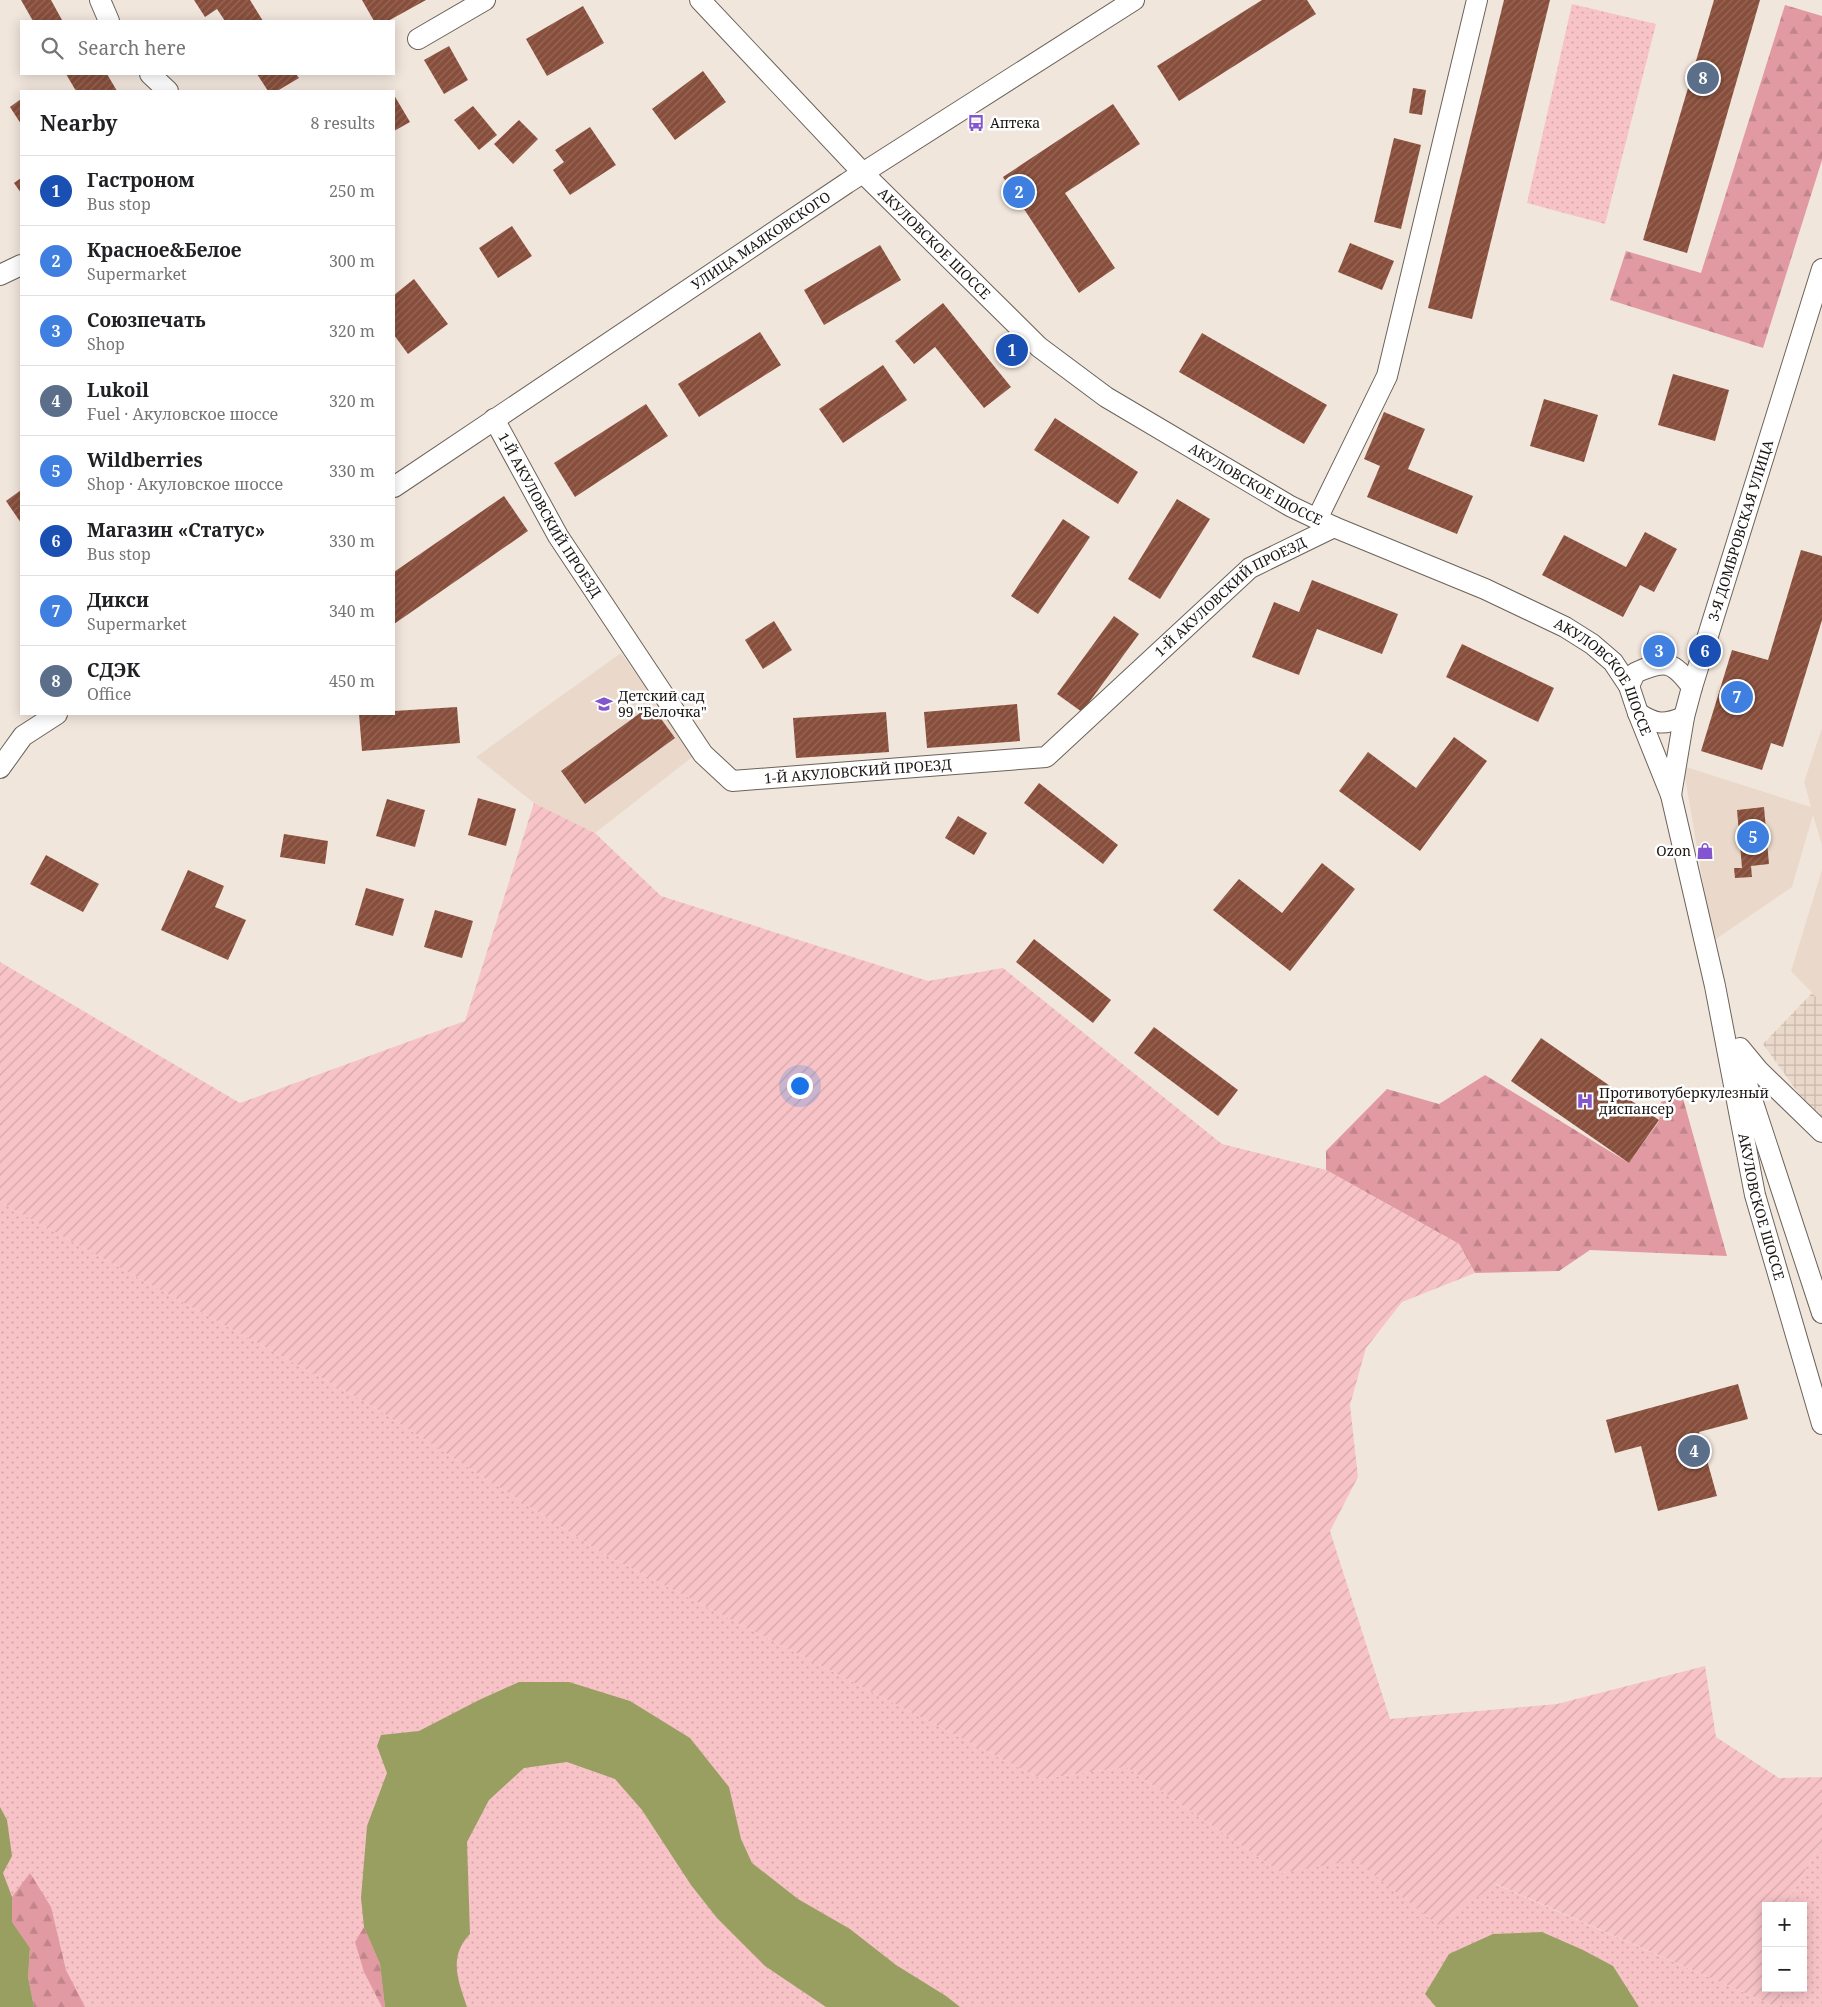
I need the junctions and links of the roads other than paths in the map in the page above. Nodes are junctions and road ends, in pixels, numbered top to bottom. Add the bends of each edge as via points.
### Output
1 (485, 0) edge
2 (700, 0) edge
3 (1134, 0) edge
4 (1477, 0) edge
5 (418, 39) dead end
6 (151, 75) edge
7 (167, 90) edge
8 (863, 173) junction
9 (20, 265) edge
10 (1822, 269) edge
11 (0, 275) edge
12 (494, 419) junction
13 (395, 486) edge
14 (1325, 523) junction
15 (1629, 686) junction
16 (1692, 687) junction
17 (1638, 713) junction
18 (56, 715) edge
19 (1684, 717) junction
20 (0, 768) edge
21 (1670, 795) junction
22 (1715, 986) junction
23 (1725, 1017) junction
24 (1822, 1132) edge
25 (1822, 1314) edge
26 (1822, 1424) edge

1 - 5 street
2 - 8 street, АКУЛОВСКОЕ ШОССЕ
3 - 8 street, УЛИЦА МАЯКОВСКОГО
4 - 14 street via 1387,376
6 - 7 street
8 - 12 street, УЛИЦА МАЯКОВСКОГО
8 - 14 street, АКУЛОВСКОЕ ШОССЕ via 1039,348 1106,397 1290,506
9 - 11 street
10 - 16 street, 3-Я ДОМБРОВСКАЯ УЛИЦА
12 - 13 street, УЛИЦА МАЯКОВСКОГО
12 - 14 street, 1-Й АКУЛОВСКИЙ ПРОЕЗД via 558,536 703,754 732,781 1046,757 1250,568
14 - 15 street, АКУЛОВСКОЕ ШОССЕ via 1485,589 1565,627 1613,662
15 - 16 street via 1636,673 1655,664 1679,669
15 - 17 street, АКУЛОВСКОЕ ШОССЕ
16 - 19 street, 3-Я ДОМБРОВСКАЯ УЛИЦА
17 - 19 street via 1650,721 1662,723
17 - 21 street, АКУЛОВСКОЕ ШОССЕ
18 - 20 street via 23,736
19 - 21 street, 3-Я ДОМБРОВСКАЯ УЛИЦА
21 - 22 street, АКУЛОВСКОЕ ШОССЕ
22 - 23 street, АКУЛОВСКОЕ ШОССЕ
22 - 26 street, АКУЛОВСКОЕ ШОССЕ via 1755,1195
23 - 24 street via 1740,1048 1759,1071
23 - 25 street, АКУЛОВСКОЕ ШОССЕ

